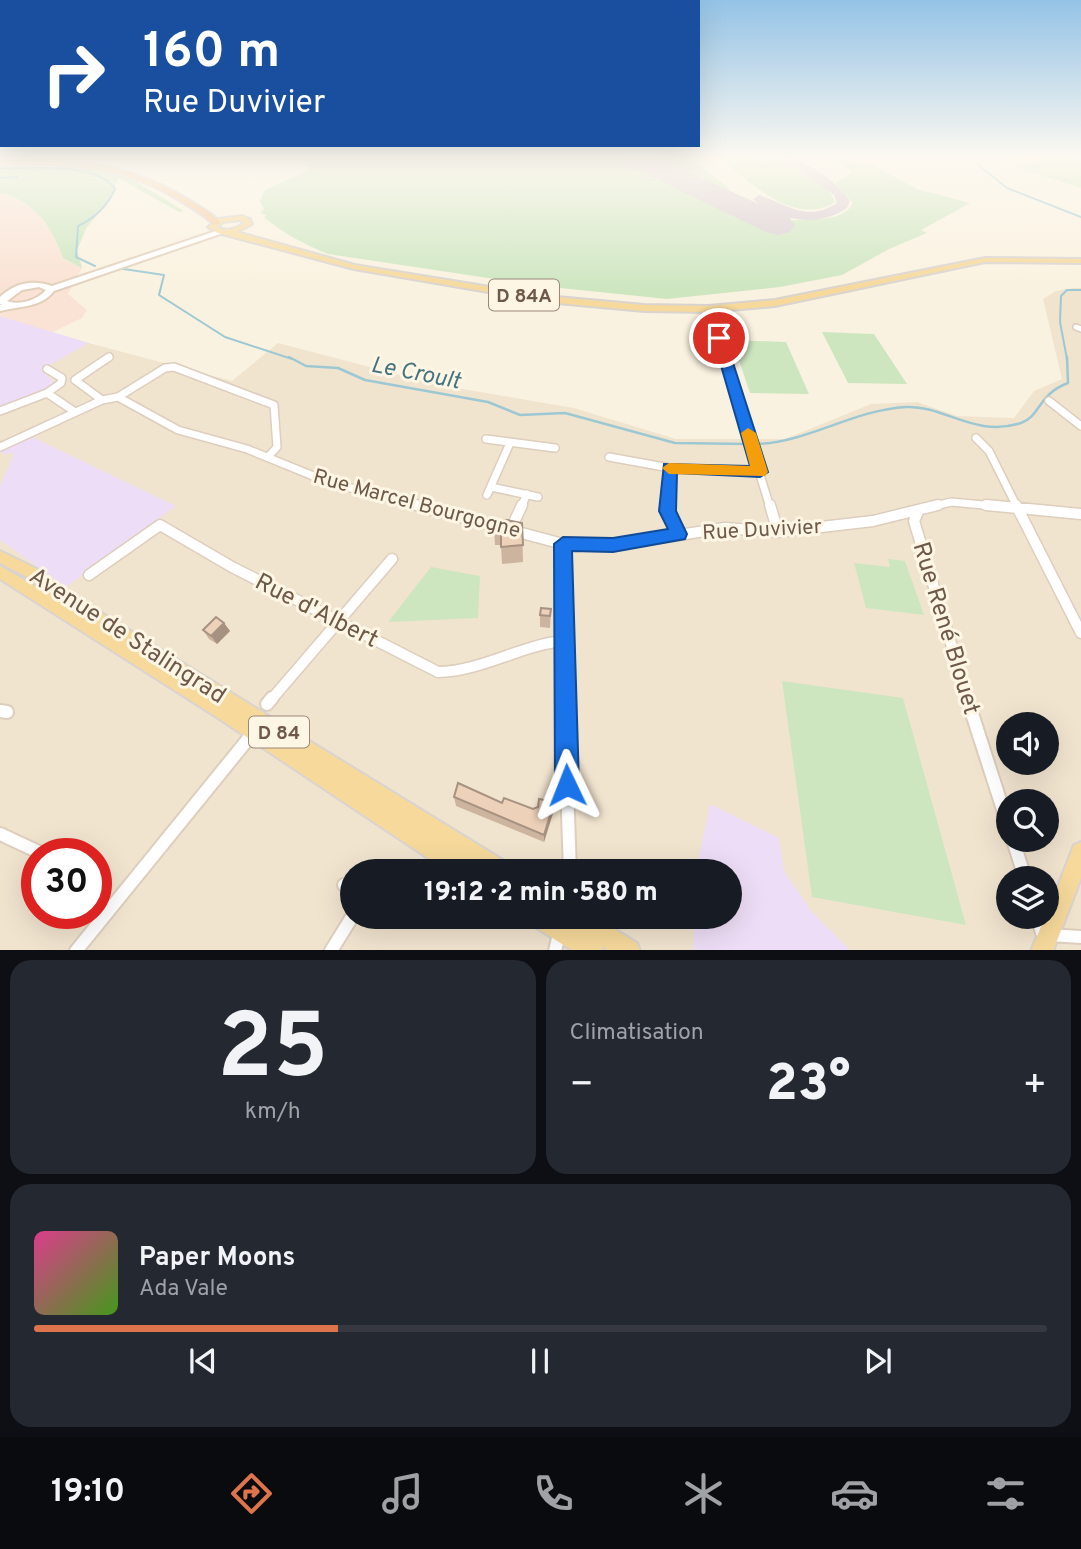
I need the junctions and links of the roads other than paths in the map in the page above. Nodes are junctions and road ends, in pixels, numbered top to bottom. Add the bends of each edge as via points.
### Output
1 (186, 202) edge
2 (216, 222) junction
3 (246, 226) junction
4 (224, 232) junction
5 (291, 250) junction
6 (1081, 263) edge
7 (47, 287) junction
8 (3, 304) edge
9 (737, 307) junction
10 (680, 309) junction
11 (710, 313) junction
12 (109, 357) dead end
13 (47, 369) dead end
14 (47, 393) junction
15 (118, 397) junction
16 (102, 400) junction
17 (1049, 401) dead end
18 (0, 411) edge
19 (75, 412) junction
20 (1081, 426) edge
21 (976, 438) dead end
22 (486, 439) dead end
23 (510, 443) junction
24 (0, 447) edge
25 (555, 448) dead end
26 (268, 457) junction
27 (609, 457) dead end
28 (670, 468) junction
29 (760, 472) junction
30 (527, 494) junction
31 (538, 497) dead end
32 (1018, 507) junction
33 (918, 512) junction
34 (1081, 514) edge
35 (511, 529) junction
36 (778, 532) junction
37 (679, 534) junction
38 (563, 544) junction
39 (0, 557) edge
40 (392, 559) dead end
41 (0, 572) edge
42 (89, 575) dead end
43 (339, 621) junction
44 (1081, 633) edge
45 (562, 642) junction
46 (267, 704) dead end
47 (253, 733) junction
48 (996, 789) edge
49 (0, 834) edge
50 (21, 844) edge
51 (1081, 852) edge
52 (448, 859) edge
53 (483, 859) edge
54 (570, 859) edge
55 (112, 906) edge
56 (93, 929) edge
57 (344, 929) edge
58 (563, 929) edge
59 (1043, 936) edge
60 (1081, 937) edge
61 (76, 950) edge
62 (331, 950) edge
63 (593, 950) edge
64 (629, 950) edge

1 - 2 highway
2 - 3 main road via 248,220
2 - 4 main road
2 - 7 main road
3 - 4 main road
3 - 5 main road, D 84A
4 - 5 main road, D 84A
4 - 7 main road
5 - 10 main road, D 84A via 354,267 546,299
6 - 9 main road, D 84A via 1007,259 955,264 827,294
7 - 8 main road via 17,289
7 - 8 main road via 40,300
9 - 10 main road, D 84A
9 - 11 main road, D 84A
10 - 11 main road, D 84A
11 - 29 street
12 - 16 street via 75,380
13 - 14 street via 62,378
14 - 18 street
14 - 19 street
15 - 16 street
15 - 26 street, Rue Marcel Bourgogne via 178,430
15 - 26 street via 165,368 215,381 274,405 277,447
16 - 19 street
17 - 20 street
19 - 24 street
21 - 32 street via 989,451
22 - 23 street
23 - 25 street
23 - 30 street via 489,491
26 - 35 street, Rue Marcel Bourgogne via 328,482
27 - 28 street
28 - 29 street
28 - 37 street via 668,511
29 - 36 street
30 - 31 street
30 - 35 street
32 - 33 street, Rue Duvivier via 951,502
32 - 34 street, Rue Duvivier
32 - 44 street
33 - 36 street, Rue Duvivier
33 - 48 street, Rue René Blouet via 914,521 943,624
35 - 38 street, Rue Marcel Bourgogne
36 - 37 street, Rue Duvivier via 724,528
37 - 38 street, Rue Duvivier via 613,545
38 - 45 street
39 - 53 main road, Avenue de Stalingrad / D 84 via 38,576 46,586 244,712
40 - 43 street
41 - 47 main road, Avenue de Stalingrad / D 84
42 - 43 street, Rue d'Albert via 160,525
43 - 45 street, Rue d'Albert via 438,672 474,669 547,642
43 - 46 street
45 - 54 street
47 - 52 main road, Avenue de Stalingrad / D 84
47 - 55 street
49 - 50 street
51 - 59 main road
56 - 61 street
57 - 62 street
58 - 63 main road
58 - 64 main road
59 - 60 street

